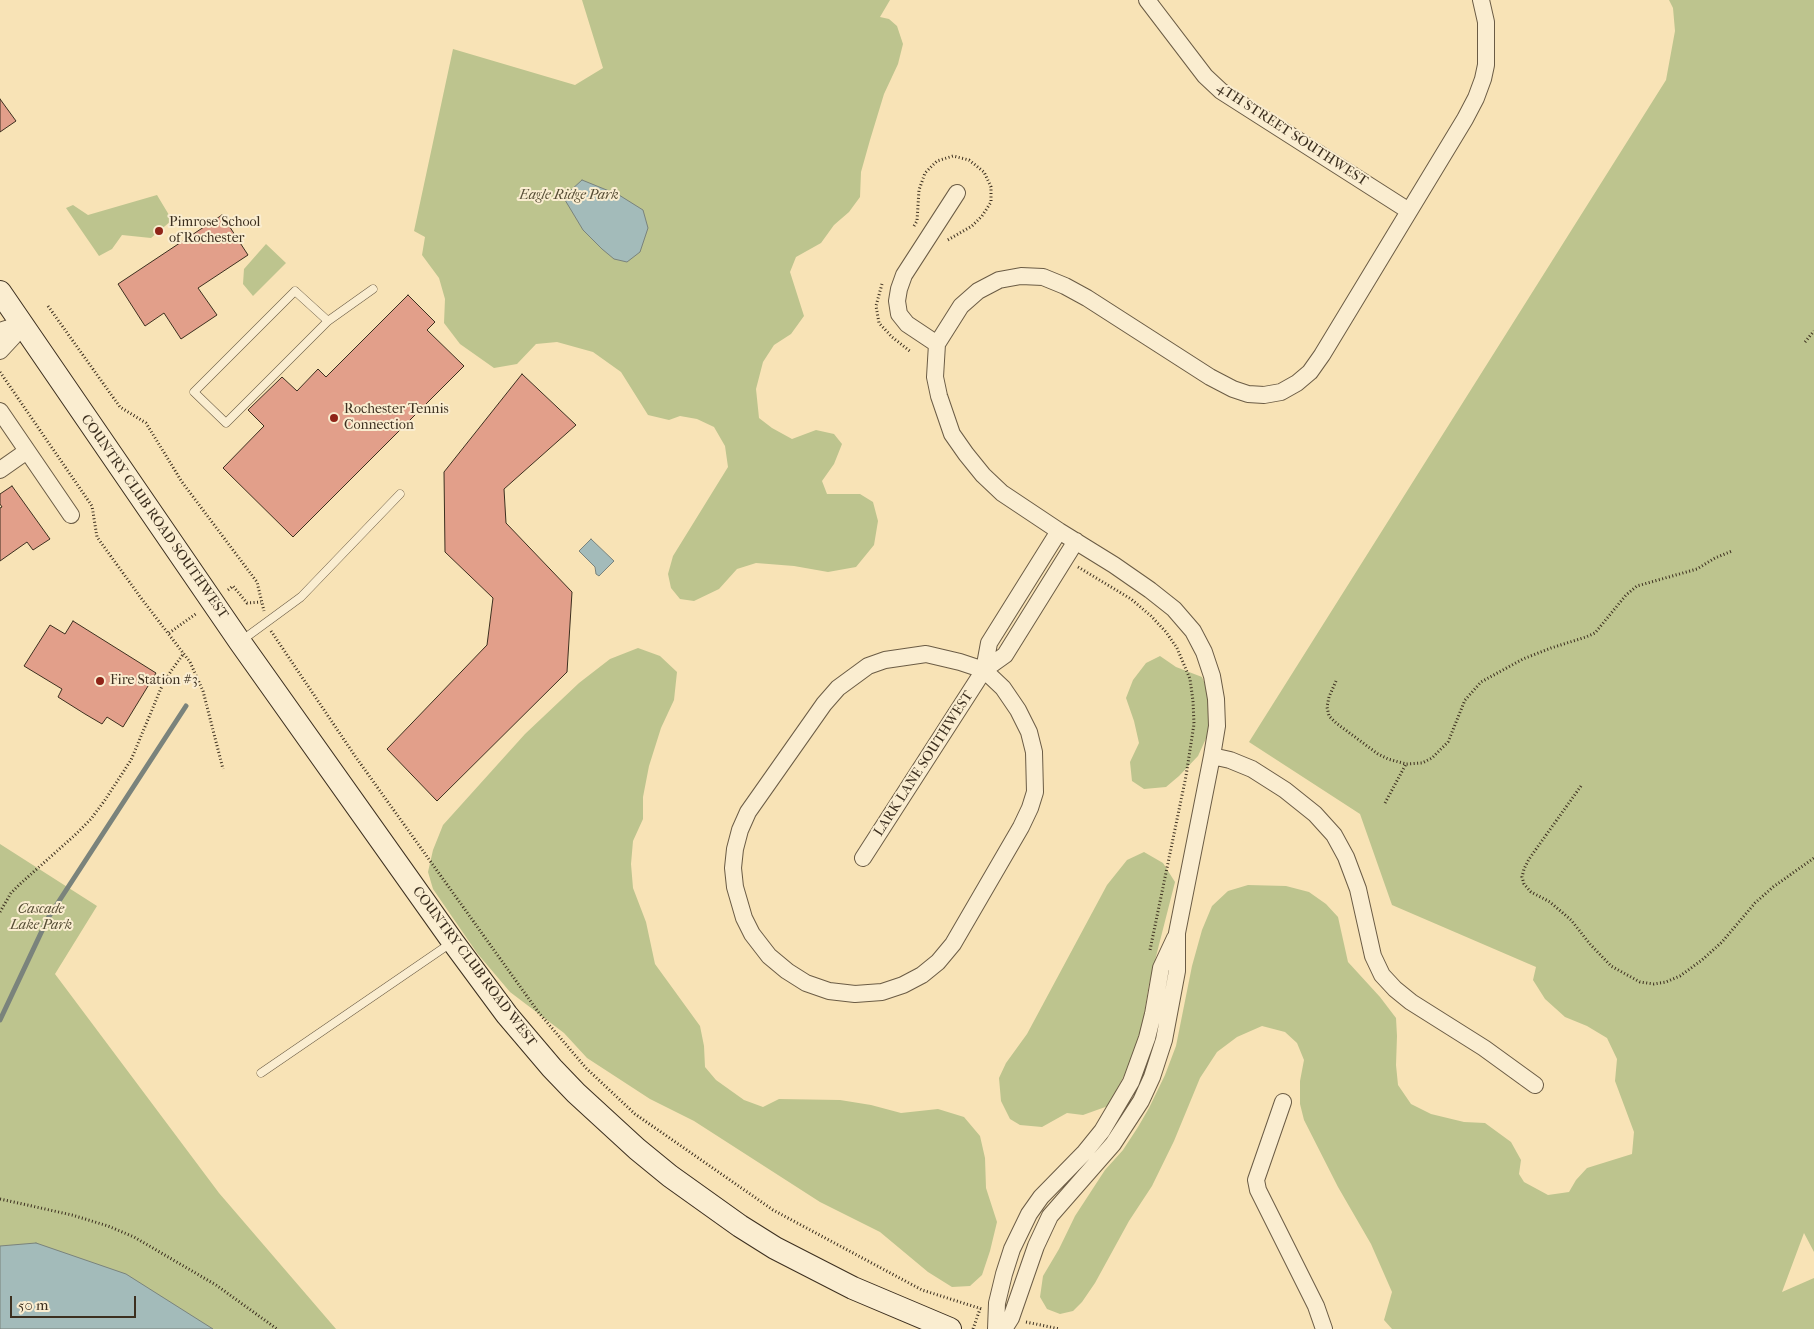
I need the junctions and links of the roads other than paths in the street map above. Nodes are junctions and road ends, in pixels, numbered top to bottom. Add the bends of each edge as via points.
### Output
1 (1147, 0) edge
2 (1481, 0) edge
3 (956, 193) dead end
4 (1409, 211) junction
5 (373, 289) dead end
6 (0, 292) edge
7 (328, 321) junction
8 (21, 324) junction
9 (0, 331) edge
10 (936, 344) junction
11 (0, 351) edge
12 (0, 412) edge
13 (27, 451) junction
14 (0, 470) edge
15 (400, 494) dead end
16 (72, 515) dead end
17 (1059, 531) junction
18 (1076, 541) junction
19 (240, 642) junction
20 (984, 670) junction
21 (310, 741) joint
22 (1212, 756) junction
23 (863, 858) dead end
24 (1177, 933) junction
25 (453, 942) junction
26 (261, 1073) dead end
27 (1536, 1086) dead end
28 (1283, 1102) dead end
29 (950, 1329) edge
30 (996, 1329) edge
31 (1004, 1329) edge
32 (1324, 1329) edge

1 - 4 street, 4TH STREET SOUTHWEST via 1205,76 1221,91
2 - 4 street via 1486,22 1483,79 1465,119
3 - 10 street via 904,275 897,302 899,314 907,324
4 - 10 street via 1314,367 1297,384 1281,392 1248,394 1233,389 1086,298 1043,277 999,280 978,291 961,306
5 - 7 lane
6 - 8 main road, COUNTRY CLUB ROAD SOUTHWEST
7 - 7 lane via 295,291 194,392 226,423
8 - 9 street
8 - 11 street
8 - 19 main road, COUNTRY CLUB ROAD SOUTHWEST
10 - 17 street via 935,377 952,434 983,475 1002,493
12 - 13 street
13 - 14 street
13 - 16 street
15 - 19 lane via 301,597
17 - 18 street
17 - 20 street, LARK LANE SOUTHWEST via 988,643
18 - 20 street, LARK LANE SOUTHWEST via 1004,655
18 - 22 street via 1150,590 1194,631 1212,676 1216,699 1217,726
19 - 21 main road, COUNTRY CLUB ROAD SOUTHWEST
20 - 20 street via 926,654 868,666 851,677 824,704 748,812 735,849 735,887 752,934 769,956 787,971 829,991 855,994 882,992 922,975 953,944 1022,827 1035,792 1030,732 1003,688
20 - 23 street, LARK LANE SOUTHWEST
21 - 25 main road, COUNTRY CLUB ROAD WEST
22 - 24 street
22 - 27 street via 1252,769 1315,814 1334,835 1346,857 1382,975 1411,1002 1484,1048
24 - 30 street via 1161,968 1147,1038 1131,1082 1102,1131 1028,1214 1004,1274
24 - 31 street via 1177,971 1164,1040 1152,1077 1113,1144 1047,1221
25 - 26 lane
25 - 29 main road, COUNTRY CLUB ROAD WEST via 507,1015 552,1068 605,1120 670,1176 740,1226 790,1256 861,1292
28 - 32 street via 1256,1180

